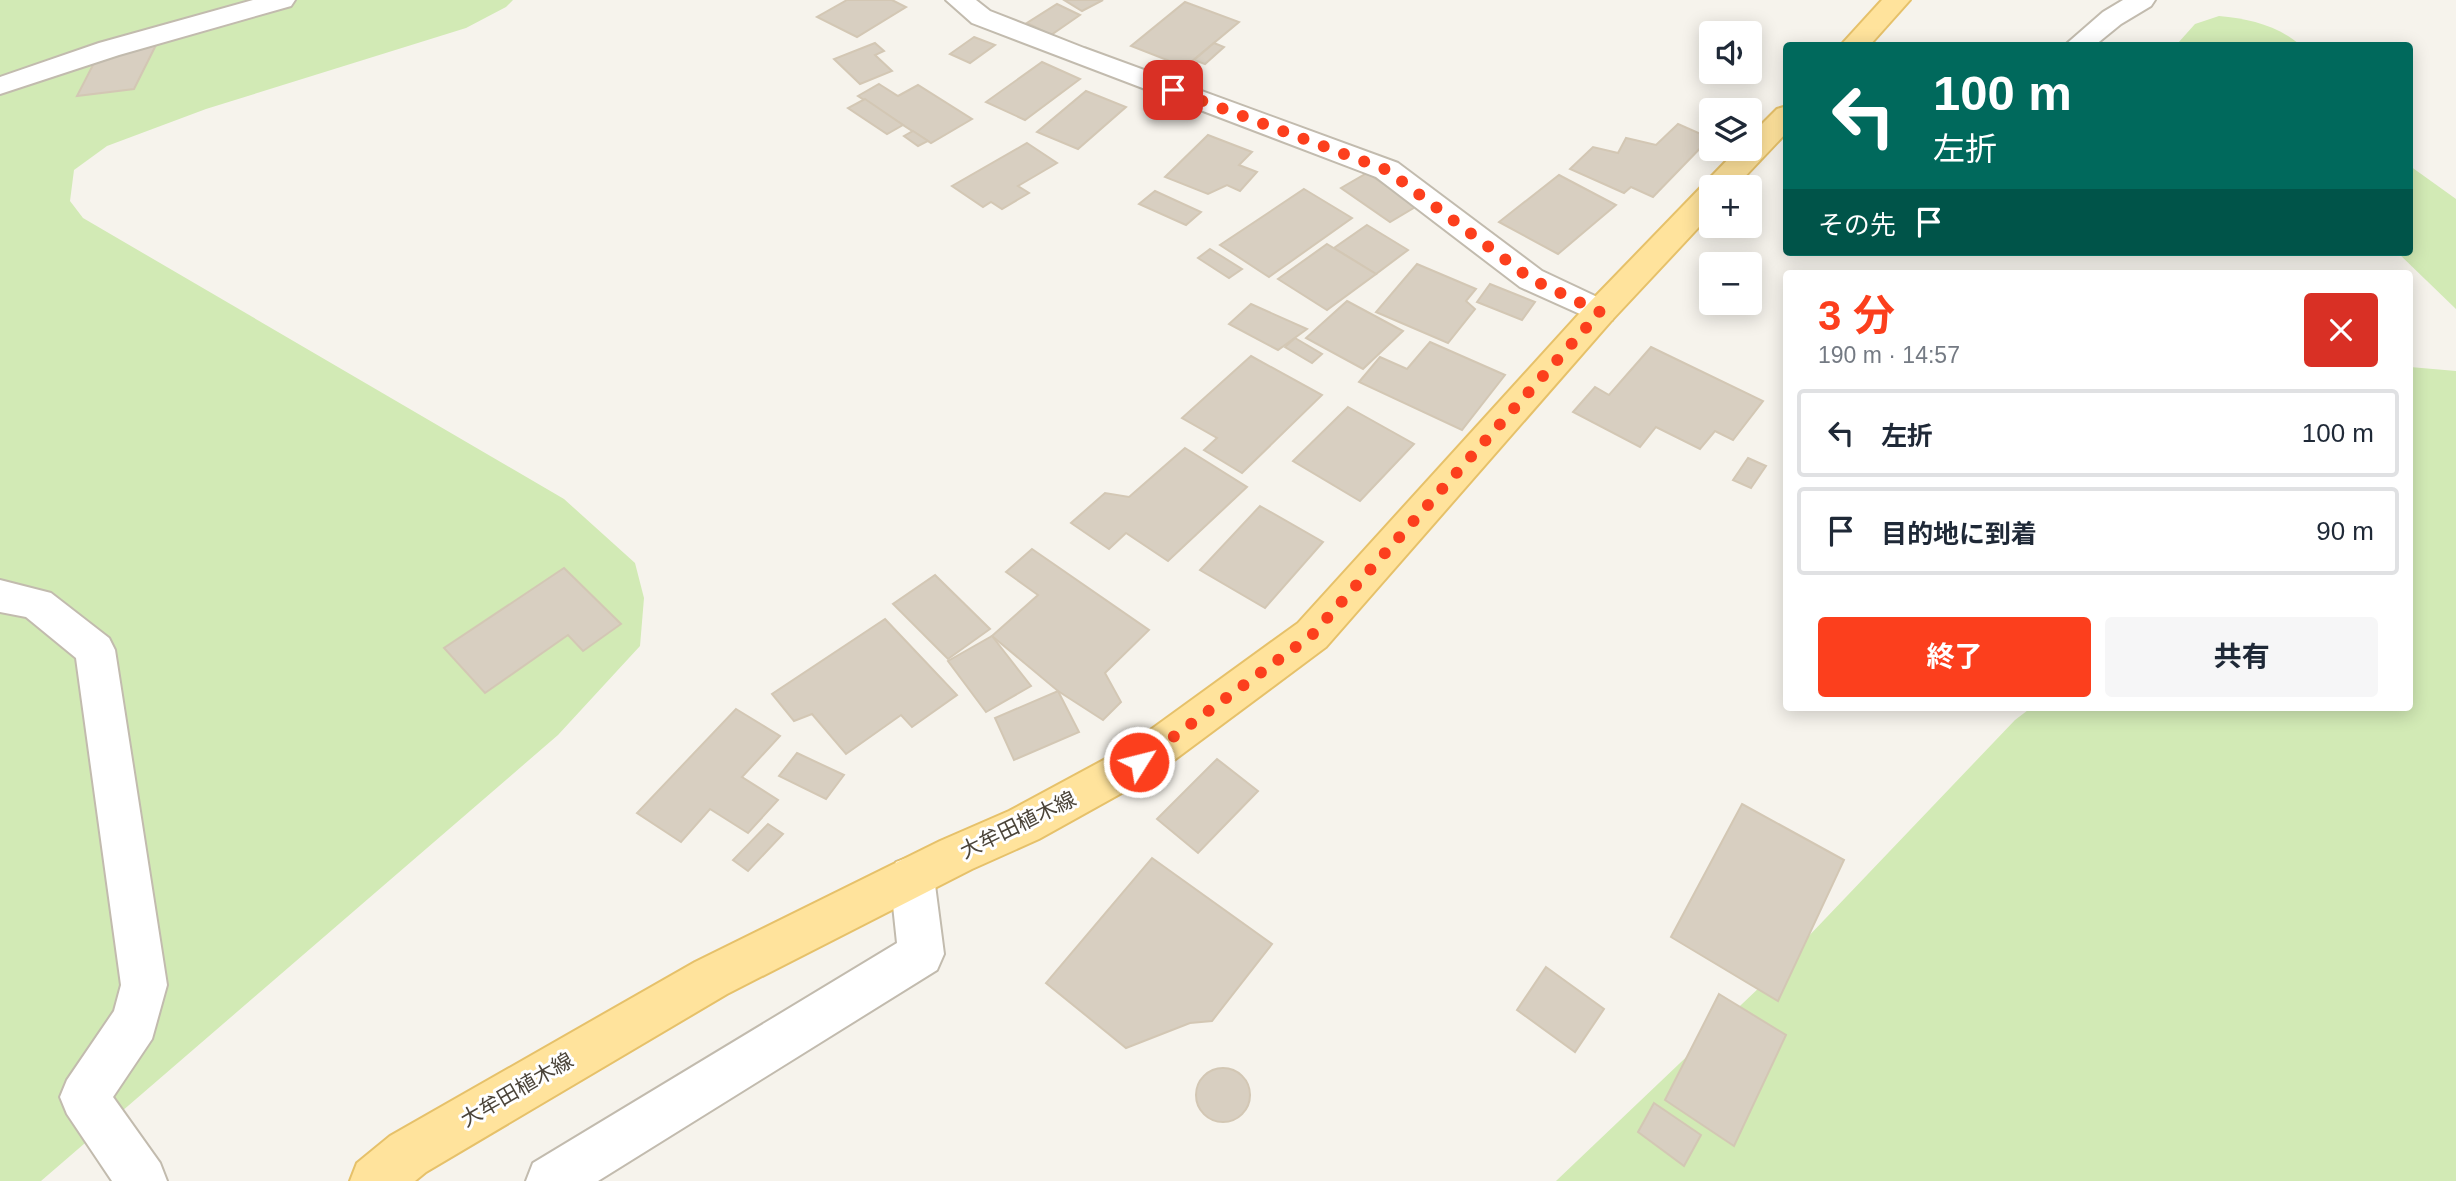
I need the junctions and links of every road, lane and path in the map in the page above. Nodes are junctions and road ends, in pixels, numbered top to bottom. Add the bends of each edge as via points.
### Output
1 (282, 0) edge
2 (959, 0) edge
3 (1897, 0) edge
4 (2143, 0) edge
5 (1857, 42) edge
6 (2082, 42) edge
7 (0, 86) edge
8 (1783, 119) edge
9 (1730, 175) edge
10 (1699, 208) edge
11 (1600, 312) junction
12 (0, 596) edge
13 (912, 877) junction
14 (142, 1181) edge
15 (375, 1181) edge
16 (551, 1181) edge

1 - 7 street via 109,49
2 - 11 street via 981,16 1063,49 1387,170 1531,279
3 - 5 main road
4 - 6 street
8 - 9 main road
10 - 11 main road, 大牟田植木線
11 - 13 main road, 大牟田植木線 via 1312,635 1139,762 1024,825
12 - 14 street via 37,604 95,650 144,985 135,1022 84,1097
13 - 15 main road, 大牟田植木線 via 710,978 408,1154
13 - 16 street via 921,954

